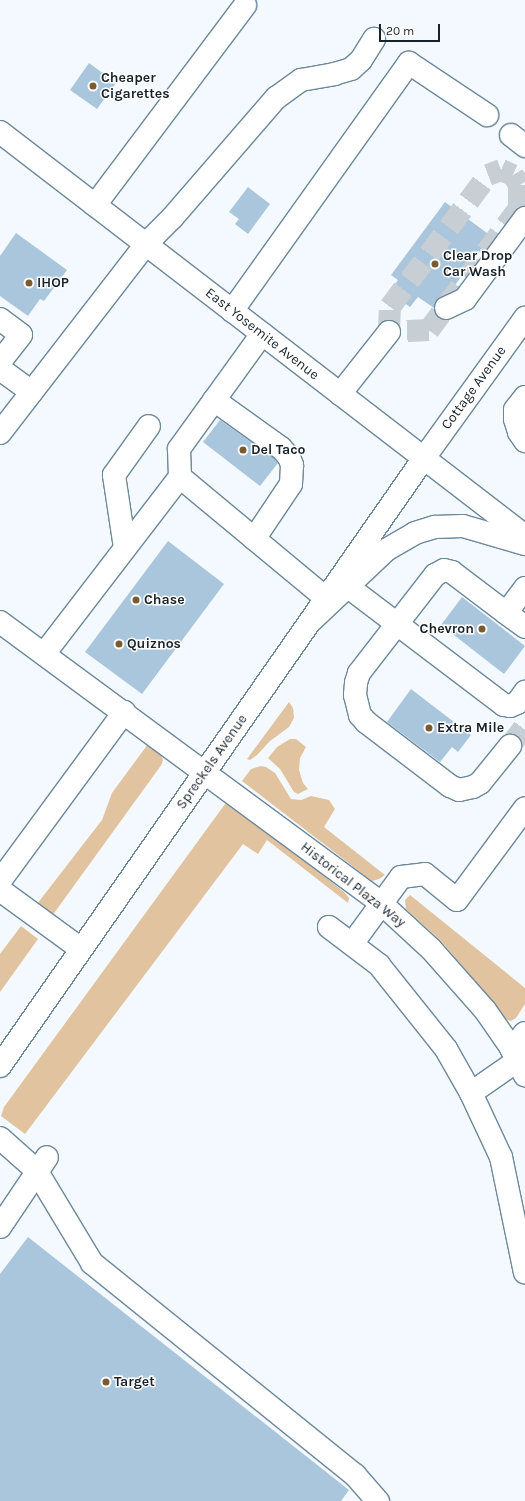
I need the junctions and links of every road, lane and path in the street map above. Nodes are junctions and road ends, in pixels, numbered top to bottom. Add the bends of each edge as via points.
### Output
1 (245, 5) dead end
2 (374, 39) dead end
3 (487, 116) dead end
4 (0, 132) edge
5 (95, 205) junction
6 (525, 218) edge
7 (146, 244) junction
8 (446, 308) dead end
9 (232, 311) junction
10 (525, 318) edge
11 (0, 319) edge
12 (389, 332) dead end
13 (262, 334) junction
14 (0, 362) edge
15 (0, 369) edge
16 (32, 392) junction
17 (340, 394) junction
18 (525, 397) edge
19 (214, 400) junction
20 (149, 426) dead end
21 (0, 433) edge
22 (525, 440) edge
23 (424, 458) junction
24 (180, 478) junction
25 (525, 536) edge
26 (254, 539) junction
27 (525, 544) edge
28 (125, 548) junction
29 (347, 586) junction
30 (525, 588) edge
31 (326, 598) junction
32 (506, 613) junction
33 (312, 620) junction
34 (0, 622) edge
35 (398, 624) junction
36 (525, 628) edge
37 (44, 654) junction
38 (525, 692) edge
39 (124, 712) junction
40 (510, 746) tunnel mouth
41 (205, 772) junction
42 (525, 808) edge
43 (0, 881) edge
44 (0, 890) edge
45 (382, 904) junction
46 (330, 927) dead end
47 (352, 944) junction
48 (81, 949) junction
49 (525, 1033) edge
50 (6, 1042) edge
51 (518, 1062) edge
52 (0, 1066) edge
53 (471, 1093) junction
54 (0, 1138) edge
55 (42, 1163) junction
56 (0, 1227) edge
57 (525, 1273) edge
58 (378, 1501) edge

1 - 5 street
2 - 7 street via 361,60 351,69 301,80 276,98 172,218
3 - 9 street via 409,63
4 - 5 street, East Yosemite Avenue
5 - 7 street, East Yosemite Avenue
6 - 8 street via 465,299
7 - 9 street, East Yosemite Avenue
7 - 16 street
9 - 13 street, East Yosemite Avenue
10 - 23 street, Cottage Avenue
11 - 14 street via 21,335
12 - 17 street
13 - 17 street, East Yosemite Avenue
13 - 19 street
15 - 16 street
16 - 21 street
17 - 23 street, East Yosemite Avenue
18 - 22 street via 515,410 519,432
19 - 24 street via 179,449
19 - 26 street via 280,448 289,457 292,465 291,484
20 - 28 street via 114,475
23 - 25 street, East Yosemite Avenue
23 - 31 street, Spreckels Avenue
24 - 26 street
24 - 28 street
26 - 31 street
27 - 29 street via 463,526 435,527 415,533 386,550
28 - 37 street
29 - 33 street
29 - 35 street
30 - 32 street
31 - 33 street, Spreckels Avenue
32 - 35 street via 452,572 444,570 435,574
32 - 36 street
33 - 41 street, Spreckels Avenue
34 - 37 street, Historical Plaza Way
35 - 38 street via 504,705 517,703
35 - 40 street via 359,673 355,695 360,715 366,722 450,786 459,790 480,783
37 - 39 street, Historical Plaza Way
39 - 41 street, Historical Plaza Way
39 - 43 street
41 - 45 street, Historical Plaza Way
41 - 48 street, Spreckels Avenue
42 - 45 street via 457,900 424,874 401,877
44 - 48 street
45 - 47 street
45 - 51 street, Historical Plaza Way via 436,955 484,1010
46 - 47 street
47 - 53 street via 379,965 438,1038
48 - 50 street, Spreckels Avenue
49 - 51 street
50 - 52 street, Spreckels Avenue
51 - 53 street
53 - 57 street via 501,1157
54 - 55 street
55 - 56 street
55 - 58 street via 92,1264 355,1475

